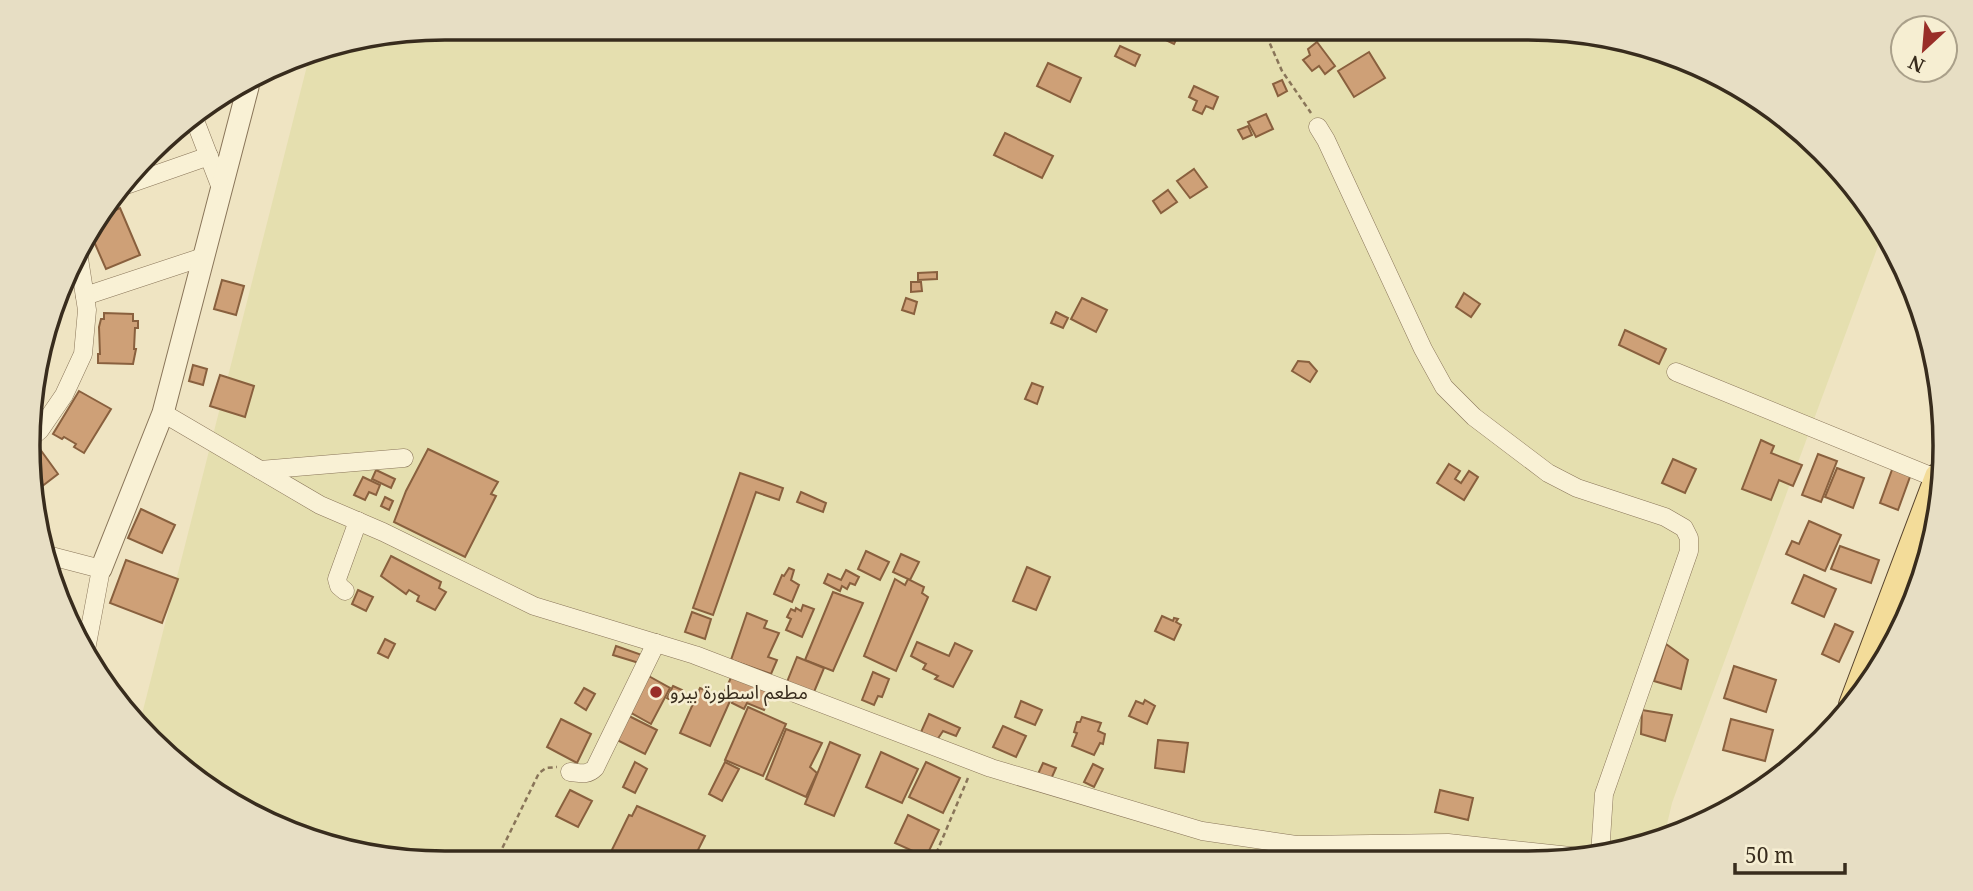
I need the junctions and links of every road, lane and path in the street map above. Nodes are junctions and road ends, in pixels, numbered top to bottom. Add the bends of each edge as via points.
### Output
1 (1266, 40) edge
2 (246, 93) edge
3 (197, 126) edge
4 (1318, 128) joint
5 (209, 156) junction
6 (139, 180) edge
7 (221, 188) junction
8 (203, 257) junction
9 (81, 269) edge
10 (85, 296) junction
11 (1676, 372) dead end
12 (163, 413) junction
13 (41, 426) edge
14 (404, 458) dead end
15 (260, 470) junction
16 (1932, 475) edge
17 (1928, 505) edge
18 (358, 521) junction
19 (56, 557) edge
20 (101, 569) junction
21 (345, 592) dead end
22 (88, 636) edge
23 (656, 643) junction
24 (1868, 664) edge
25 (975, 762) junction
26 (570, 772) joint
27 (1602, 844) edge
28 (501, 851) edge
29 (938, 851) edge
30 (1523, 851) edge

1 - 4 path
2 - 7 street
3 - 5 street
4 - 27 street via 1444,387 1548,473 1577,488 1665,517 1684,528 1689,538 1689,551 1604,794
5 - 6 street
5 - 7 street
7 - 8 street
8 - 10 street
8 - 12 street
9 - 10 street
10 - 13 street via 83,354 64,395
11 - 16 street
12 - 15 street
12 - 20 street
14 - 15 street
15 - 18 street
17 - 24 main road
18 - 21 street via 337,579
18 - 23 street via 534,606
19 - 20 street
20 - 22 street
23 - 25 street
23 - 26 street via 595,768 585,774
25 - 29 path
25 - 30 street via 1202,831 1296,845 1448,843
26 - 28 path via 555,766 539,773

